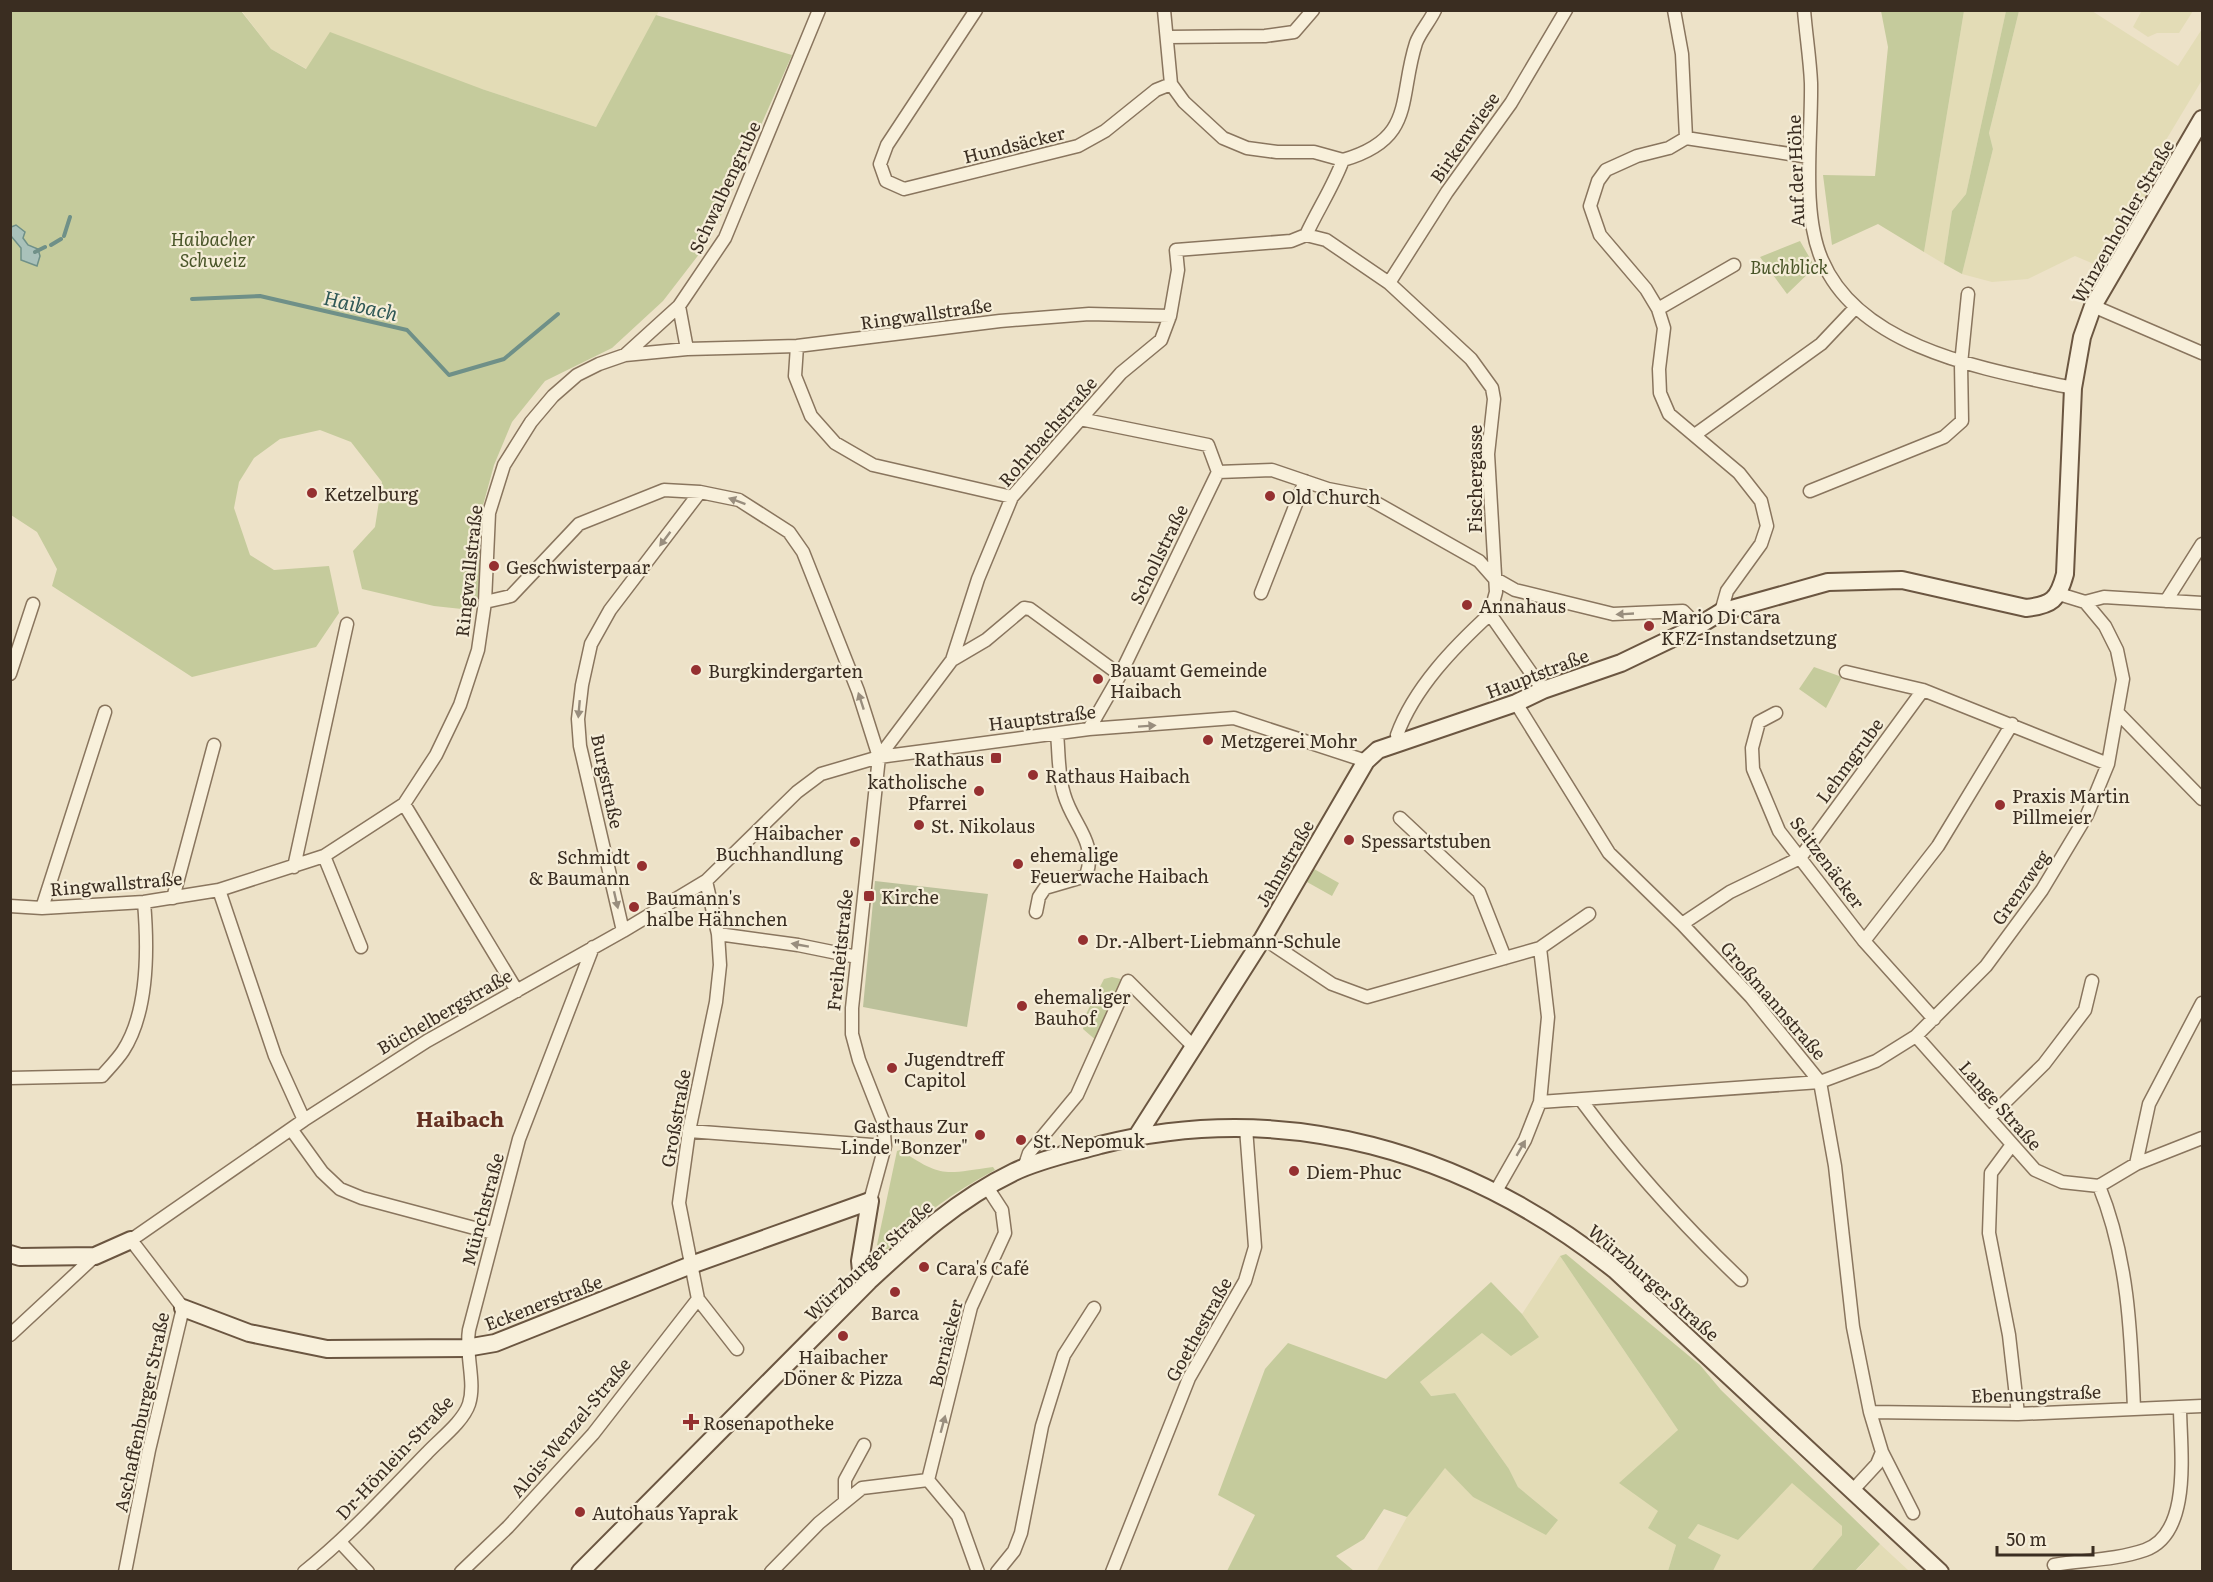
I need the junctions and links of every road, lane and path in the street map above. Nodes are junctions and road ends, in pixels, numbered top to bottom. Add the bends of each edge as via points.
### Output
1 (819, 10) edge
2 (976, 10) edge
3 (1164, 10) edge
4 (1313, 10) edge
5 (1435, 10) edge
6 (1566, 10) edge
7 (1674, 10) edge
8 (1804, 10) edge
9 (1168, 37) junction
10 (1171, 84) junction
11 (2202, 119) edge
12 (1686, 138) junction
13 (1809, 157) junction
14 (1343, 160) junction
15 (1306, 235) junction
16 (1734, 265) dead end
17 (1389, 283) junction
18 (1968, 294) dead end
19 (679, 306) junction
20 (2093, 306) junction
21 (1856, 307) junction
22 (1658, 309) junction
23 (1170, 316) junction
24 (797, 346) junction
25 (687, 349) junction
26 (2202, 353) edge
27 (625, 355) junction
28 (1961, 364) junction
29 (2073, 388) junction
30 (1080, 419) junction
31 (1696, 434) junction
32 (1218, 472) junction
33 (1305, 481) junction
34 (1810, 491) dead end
35 (700, 492) junction
36 (1012, 497) junction
37 (2202, 544) edge
38 (1494, 578) junction
39 (1261, 593) dead end
40 (2059, 594) junction
41 (2166, 601) junction
42 (485, 602) junction
43 (2085, 602) junction
44 (2202, 603) edge
45 (33, 604) dead end
46 (1721, 612) junction
47 (1490, 614) junction
48 (347, 624) dead end
49 (1698, 626) junction
50 (952, 660) junction
51 (1846, 672) dead end
52 (10, 674) edge
53 (1120, 675) junction
54 (1543, 690) junction
55 (1923, 690) junction
56 (1516, 703) junction
57 (105, 712) dead end
58 (1776, 712) dead end
59 (2118, 713) junction
60 (2012, 724) junction
61 (1089, 729) junction
62 (1057, 734) junction
63 (1400, 743) junction
64 (214, 745) dead end
65 (879, 757) junction
66 (1366, 761) junction
67 (2108, 764) junction
68 (2202, 799) edge
69 (404, 804) junction
70 (1400, 818) dead end
71 (324, 855) junction
72 (1800, 858) junction
73 (294, 867) junction
74 (706, 881) junction
75 (219, 890) junction
76 (173, 898) junction
77 (144, 902) junction
78 (10, 906) edge
79 (42, 908) junction
80 (1036, 912) dead end
81 (1589, 914) dead end
82 (1682, 924) junction
83 (623, 931) junction
84 (718, 934) junction
85 (1263, 939) junction
86 (1864, 940) junction
87 (361, 947) dead end
88 (593, 947) junction
89 (1540, 948) junction
90 (857, 957) junction
91 (1505, 958) junction
92 (2092, 981) dead end
93 (517, 991) junction
94 (2202, 1003) edge
95 (1934, 1019) junction
96 (1916, 1036) junction
97 (1195, 1048) junction
98 (10, 1078) edge
99 (1820, 1082) junction
100 (1581, 1100) junction
101 (1540, 1102) junction
102 (1989, 1118) junction
103 (304, 1120) junction
104 (1246, 1128) junction
105 (291, 1129) junction
106 (689, 1131) junction
107 (1137, 1136) junction
108 (2202, 1139) edge
109 (885, 1146) junction
110 (2011, 1146) junction
111 (2136, 1164) junction
112 (1024, 1168) junction
113 (2099, 1186) junction
114 (987, 1187) junction
115 (1496, 1191) junction
116 (870, 1201) junction
117 (493, 1233) junction
118 (131, 1240) junction
119 (10, 1254) edge
120 (95, 1256) junction
121 (691, 1265) junction
122 (1741, 1280) dead end
123 (869, 1281) junction
124 (698, 1299) junction
125 (183, 1308) junction
126 (1094, 1308) dead end
127 (10, 1335) edge
128 (466, 1348) junction
129 (736, 1349) dead end
130 (2202, 1406) edge
131 (2180, 1407) junction
132 (2134, 1408) junction
133 (1870, 1413) junction
134 (2018, 1414) junction
135 (864, 1445) dead end
136 (1882, 1452) junction
137 (928, 1480) junction
138 (1853, 1490) junction
139 (845, 1502) junction
140 (1913, 1513) dead end
141 (340, 1542) junction
142 (2054, 1565) dead end
143 (125, 1572) edge
144 (304, 1572) edge
145 (368, 1572) edge
146 (461, 1572) edge
147 (580, 1572) edge
148 (771, 1572) edge
149 (978, 1572) edge
150 (997, 1572) edge
151 (1112, 1572) edge
152 (1940, 1572) edge

1 - 19 street, Schwalbengrube via 724,238
2 - 10 street, Hundsäcker via 887,145 880,164 881,184 904,189 1078,146 1105,131 1156,90
3 - 9 street
4 - 9 street via 1294,32
5 - 14 street via 1417,41 1397,126 1375,147
6 - 17 street, Birkenwiese via 1511,103 1447,192
7 - 12 street via 1682,54
8 - 13 street, Auf der Höhe via 1811,81
9 - 10 street
10 - 14 street via 1184,102 1223,138 1247,148 1314,152
11 - 20 street, Winzenhohler Straße
12 - 13 street
12 - 22 street via 1606,170 1590,206 1600,235
13 - 21 street, Auf der Höhe via 1811,202 1822,260
14 - 15 street
15 - 17 street, Fischergasse via 1326,240
15 - 23 street, Rohrbachstraße via 1291,241 1176,250 1178,270
16 - 22 street
17 - 38 street, Fischergasse via 1471,359 1492,388 1488,454
18 - 28 street
19 - 25 street
19 - 27 street, Schwalbengrube
20 - 26 street
20 - 29 street, Winzenhohler Straße via 2082,337
21 - 28 street, Auf der Höhe via 1930,352
21 - 31 street via 1821,344
22 - 31 street via 1664,328 1660,393 1669,414
23 - 24 street, Ringwallstraße via 1089,314 1024,319
23 - 30 street, Rohrbachstraße via 1161,340 1120,373
24 - 25 street, Ringwallstraße
24 - 36 street via 795,376 812,416 835,443 873,465
25 - 27 street, Ringwallstraße
27 - 42 street, Ringwallstraße via 577,375 553,396 504,465 489,513
28 - 29 street, Auf der Höhe
28 - 34 street via 1962,421 1944,437
29 - 40 street, Winzenhohler Straße via 2065,574
30 - 32 street via 1208,445
30 - 36 street, Rohrbachstraße
31 - 46 street via 1754,489 1767,526 1761,544 1727,591
32 - 33 street via 1272,470
32 - 53 street, Schollstraße
33 - 38 street via 1364,496 1479,561
33 - 39 street
35 - 42 street via 664,490 579,524 511,596
65 -> 35 street via 858,691 803,552 789,532 772,519 739,500
35 -> 83 street, Burgstraße via 610,610 591,644 582,685 580,746
36 - 50 street, Rohrbachstraße via 978,579
37 - 41 street
38 - 47 street, Fischergasse via 1496,592
49 -> 38 street via 1683,611 1613,614 1515,591
40 - 43 street
40 - 46 street, Hauptstraße via 2045,606 2026,608 1902,580 1828,582
41 - 43 street via 2104,597
41 - 44 street
42 - 69 street, Ringwallstraße via 478,650 460,705
43 - 59 street, Grenzweg via 2105,626 2117,650 2122,679
45 - 52 street
46 - 49 street, Hauptstraße
47 - 54 street
47 - 63 street via 1449,652 1402,721 1397,735
48 - 73 street
49 - 54 street, Hauptstraße via 1621,663
50 - 53 street via 986,640 1024,608
50 - 65 street, Rohrbachstraße
51 - 55 street
53 - 61 street, Schollstraße
54 - 56 street, Hauptstraße
55 - 60 street
55 - 72 street, Lehmgrube
56 - 63 street, Hauptstraße
56 - 82 street, Großmannstraße via 1609,853
57 - 79 street
58 - 72 street, Seitzenäcker via 1759,722 1752,748 1753,769 1779,831
59 - 67 street, Grenzweg
59 - 68 street
60 - 67 street
60 - 86 street via 1938,846
61 - 62 street, Hauptstraße
61 -> 66 street, Hauptstraße via 1234,718
62 - 65 street, Hauptstraße
62 - 80 street via 1064,794 1086,840 1091,861 1086,876 1046,888
63 - 66 street, Hauptstraße via 1378,750
64 - 76 street
65 - 74 street, Büchelbergstraße via 821,774 797,792
65 - 90 street, Freiheitstraße
66 - 85 street, Jahnstraße
67 - 95 street, Grenzweg via 2087,815 2042,890 1986,966
69 - 71 street, Ringwallstraße
69 - 93 street
70 - 91 street via 1479,892
71 - 73 street, Ringwallstraße
71 - 87 street
72 - 82 street, Lehmgrube via 1730,892
72 - 86 street, Seitzenäcker
73 - 75 street, Ringwallstraße
74 - 83 street, Büchelbergstraße
74 - 84 street, Großstraße
75 - 76 street, Ringwallstraße
75 - 103 street via 275,1056
76 - 77 street, Ringwallstraße
77 - 79 street, Ringwallstraße
77 - 98 street via 147,963 141,1005 124,1050 102,1076
78 - 79 street, Ringwallstraße
81 - 89 street
82 - 99 street, Großmannstraße via 1751,997
83 - 88 street, Büchelbergstraße
90 -> 84 street
84 - 106 street, Großstraße via 716,1002
85 - 91 street via 1332,984 1367,997
85 - 97 street, Jahnstraße
86 - 95 street, Seitzenäcker
88 - 93 street, Büchelbergstraße
88 - 117 street, Münchstraße via 519,1139
89 - 91 street
89 - 101 street via 1548,1017
90 - 109 street, Freiheitstraße via 852,1034 883,1121
92 - 102 street via 2085,1010 2044,1064
93 - 103 street, Büchelbergstraße via 427,1041
94 - 111 street via 2149,1104
95 - 96 street, Grenzweg
96 - 99 street, Grenzweg via 1876,1061
96 - 102 street, Lange Straße
97 - 107 street, Jahnstraße
97 - 112 street via 1128,981 1077,1095 1029,1153
99 - 100 street, Grenzweg
99 - 133 street, Großmannstraße via 1835,1166 1852,1327
100 - 101 street, Grenzweg
100 - 122 street via 1693,1234
115 -> 101 street via 1526,1140
102 - 110 street, Lange Straße
103 - 105 street, Büchelbergstraße
104 - 107 street, Würzburger Straße
104 - 115 street, Würzburger Straße via 1295,1131 1375,1145
104 - 151 street, Goethestraße via 1255,1247 1245,1281 1189,1377
105 - 117 street via 322,1172 340,1189
105 - 118 street, Büchelbergstraße
106 - 109 street
106 - 121 street, Großstraße via 679,1203
107 - 112 street, Würzburger Straße
108 - 111 street
109 - 116 street, Freiheitstraße
110 - 113 street, Lange Straße via 2035,1170 2062,1182
110 - 134 street via 1991,1173 1989,1224 2009,1335
111 - 113 street
112 - 114 street, Würzburger Straße
113 - 132 street via 2110,1214 2126,1286
114 - 123 street, Würzburger Straße via 918,1235
137 -> 114 street, Bornäcker via 971,1307 1005,1233 1002,1210
115 - 138 street, Würzburger Straße via 1571,1235 1615,1270
116 - 121 street, Eckenerstraße
116 - 123 street, Freiheitstraße via 860,1261 861,1271
117 - 128 street, Münchstraße
118 - 120 street, Büchelbergstraße
118 - 125 street, Aschaffenburger Straße
119 - 120 street, Büchelbergstraße
120 - 127 street
121 - 124 street, Großstraße
121 - 128 street, Eckenerstraße via 495,1343
123 - 147 street, Würzburger Straße
124 - 129 street, Großstraße
124 - 146 street, Alois-Wenzel-Straße via 593,1434
125 - 128 street, Eckenerstraße via 249,1333 327,1349
125 - 143 street, Aschaffenburger Straße
126 - 150 street via 1064,1355 1042,1426 1021,1533 1014,1551
128 - 141 street, Dr-Hönlein-Straße via 471,1384 468,1405 452,1427
130 - 131 street, Ebenungstraße
131 - 132 street, Ebenungstraße
131 - 142 street via 2180,1494 2174,1522 2166,1535 2146,1550
132 - 134 street, Ebenungstraße
133 - 134 street, Ebenungstraße
133 - 136 street, Großmannstraße
135 - 139 street via 845,1480
136 - 138 street via 1877,1464
136 - 140 street, Großmannstraße
137 - 139 street via 862,1488
137 - 149 street via 958,1516
138 - 152 street, Würzburger Straße
139 - 148 street
141 - 144 street, Dr-Hönlein-Straße
141 - 145 street

